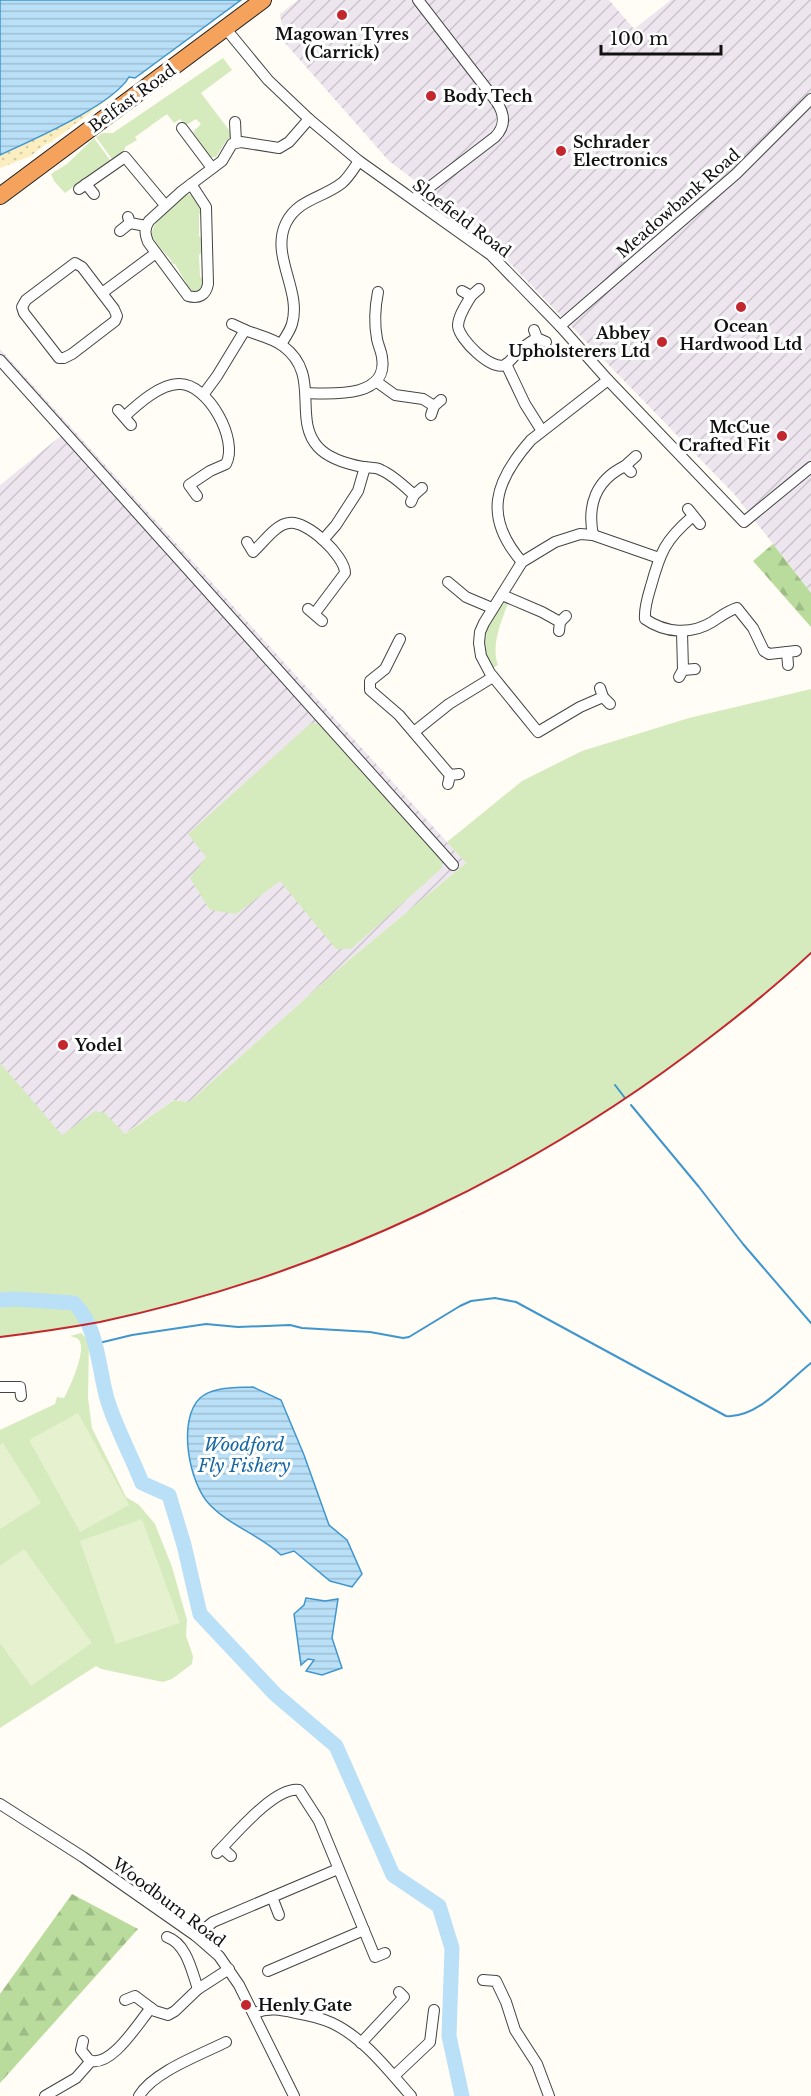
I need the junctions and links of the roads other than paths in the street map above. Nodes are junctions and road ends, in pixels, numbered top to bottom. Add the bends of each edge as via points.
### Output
1 (263, 0) edge
2 (418, 0) edge
3 (226, 29) junction
4 (811, 99) edge
5 (309, 119) junction
6 (235, 122) dead end
7 (182, 128) dead end
8 (236, 142) junction
9 (359, 161) junction
10 (212, 168) junction
11 (191, 184) junction
12 (94, 194) dead end
13 (0, 196) edge
14 (414, 199) junction
15 (165, 206) junction
16 (146, 226) junction
17 (120, 231) dead end
18 (156, 253) junction
19 (379, 290) dead end
20 (471, 292) dead end
21 (102, 293) junction
22 (232, 324) dead end
23 (561, 326) junction
24 (245, 330) junction
25 (539, 337) dead end
26 (281, 344) junction
27 (0, 360) edge
28 (506, 364) junction
29 (608, 380) junction
30 (376, 382) junction
31 (306, 393) junction
32 (202, 395) junction
33 (436, 407) dead end
34 (125, 417) dead end
35 (542, 430) junction
36 (636, 456) dead end
37 (365, 467) junction
38 (811, 467) edge
39 (416, 495) dead end
40 (197, 496) dead end
41 (693, 517) dead end
42 (593, 535) junction
43 (323, 540) junction
44 (246, 543) dead end
45 (659, 558) junction
46 (522, 561) junction
47 (448, 582) dead end
48 (501, 596) junction
49 (745, 598) dead end
50 (492, 608) junction
51 (737, 608) junction
52 (315, 614) dead end
53 (562, 623) dead end
54 (682, 632) junction
55 (400, 639) dead end
56 (394, 652) junction
57 (407, 655) dead end
58 (788, 664) dead end
59 (695, 669) dead end
60 (493, 677) junction
61 (604, 696) dead end
62 (414, 732) junction
63 (538, 732) junction
64 (546, 742) dead end
65 (452, 778) dead end
66 (453, 865) dead end
67 (0, 1387) edge
68 (20, 1387) dead end
69 (0, 1804) edge
70 (231, 1856) dead end
71 (338, 1869) junction
72 (272, 1897) junction
73 (279, 1915) dead end
74 (364, 1930) junction
75 (196, 1936) junction
76 (168, 1937) dead end
77 (386, 1953) dead end
78 (229, 1969) junction
79 (268, 1971) dead end
80 (483, 1980) dead end
81 (198, 1989) junction
82 (399, 1992) dead end
83 (125, 2000) dead end
84 (151, 2008) junction
85 (434, 2010) dead end
86 (255, 2013) junction
87 (83, 2041) dead end
88 (226, 2042) dead end
89 (361, 2043) junction
90 (91, 2061) junction
91 (394, 2076) junction
92 (44, 2092) edge
93 (139, 2096) edge
94 (294, 2096) edge
95 (411, 2096) edge
96 (549, 2096) edge

1 - 3 highway, Belfast Road
2 - 14 street via 496,101 504,120 495,138
3 - 5 street, Sloefield Road via 268,80
3 - 13 highway, Belfast Road
4 - 23 street, Meadowbank Road via 736,174
5 - 8 street via 279,148
5 - 9 street, Sloefield Road
6 - 8 street
7 - 10 street
8 - 10 street
9 - 14 street, Sloefield Road
9 - 26 street via 342,183 297,207 285,224 282,248 294,311
10 - 11 street
11 - 15 street
11 - 18 street via 206,207 207,291 202,296 188,296
12 - 15 street via 82,187 125,157
14 - 23 street, Sloefield Road via 492,255
15 - 16 street
16 - 17 street via 129,220
16 - 18 street via 145,234
18 - 21 street
19 - 30 street via 375,310 383,363
20 - 28 street via 459,319 460,334 487,361 498,366
21 - 21 street via 82,267 75,264 26,300 22,309 57,356 64,358 117,318
22 - 24 street
23 - 29 street, Sloefield Road
24 - 26 street
24 - 32 street
25 - 28 street
26 - 31 street via 301,368
27 - 66 street
28 - 35 street
29 - 35 street
29 - 38 street, Sloefield Road via 744,522
30 - 31 street via 363,390
30 - 33 street via 395,395 418,398
31 - 37 street via 307,422 318,447 340,461
32 - 34 street via 178,383 142,400
32 - 40 street via 223,421 229,459 186,485
35 - 46 street via 514,461 497,501 502,534
36 - 42 street via 628,469 616,471 596,494 590,514
37 - 39 street via 379,468
37 - 43 street via 358,492
41 - 45 street via 670,539
42 - 45 street
42 - 46 street via 580,534 555,542
43 - 44 street via 302,525 287,523 253,552
43 - 52 street via 340,558 345,573
45 - 54 street via 645,619
46 - 48 street
47 - 50 street via 466,597
48 - 50 street
48 - 53 street
49 - 51 street
50 - 60 street via 479,643
51 - 54 street via 702,627
51 - 58 street via 764,651 791,652
54 - 59 street via 681,674
55 - 56 street
56 - 57 street
56 - 62 street via 385,669 370,681 370,690
60 - 62 street
60 - 63 street
61 - 63 street
62 - 65 street
63 - 64 street
67 - 68 street
69 - 75 street, Woodburn Road
70 - 71 street via 220,1850 273,1799 297,1789 319,1821
71 - 72 street
71 - 74 street
72 - 73 street
72 - 75 street via 213,1922
74 - 77 street via 375,1957
74 - 79 street
75 - 78 street, Woodburn Road
76 - 81 street via 184,1954
78 - 81 street
78 - 86 street, Woodburn Road
80 - 96 street via 496,1981 515,2030 537,2064
81 - 84 street via 168,2015
82 - 89 street via 404,1997
83 - 84 street via 135,1996
84 - 90 street via 113,2054 101,2061
85 - 91 street via 430,2042
86 - 89 street via 271,2009 331,2022
86 - 94 street, Woodburn Road
87 - 90 street via 81,2050
88 - 93 street via 157,2077
89 - 91 street
90 - 92 street via 76,2078
91 - 95 street

